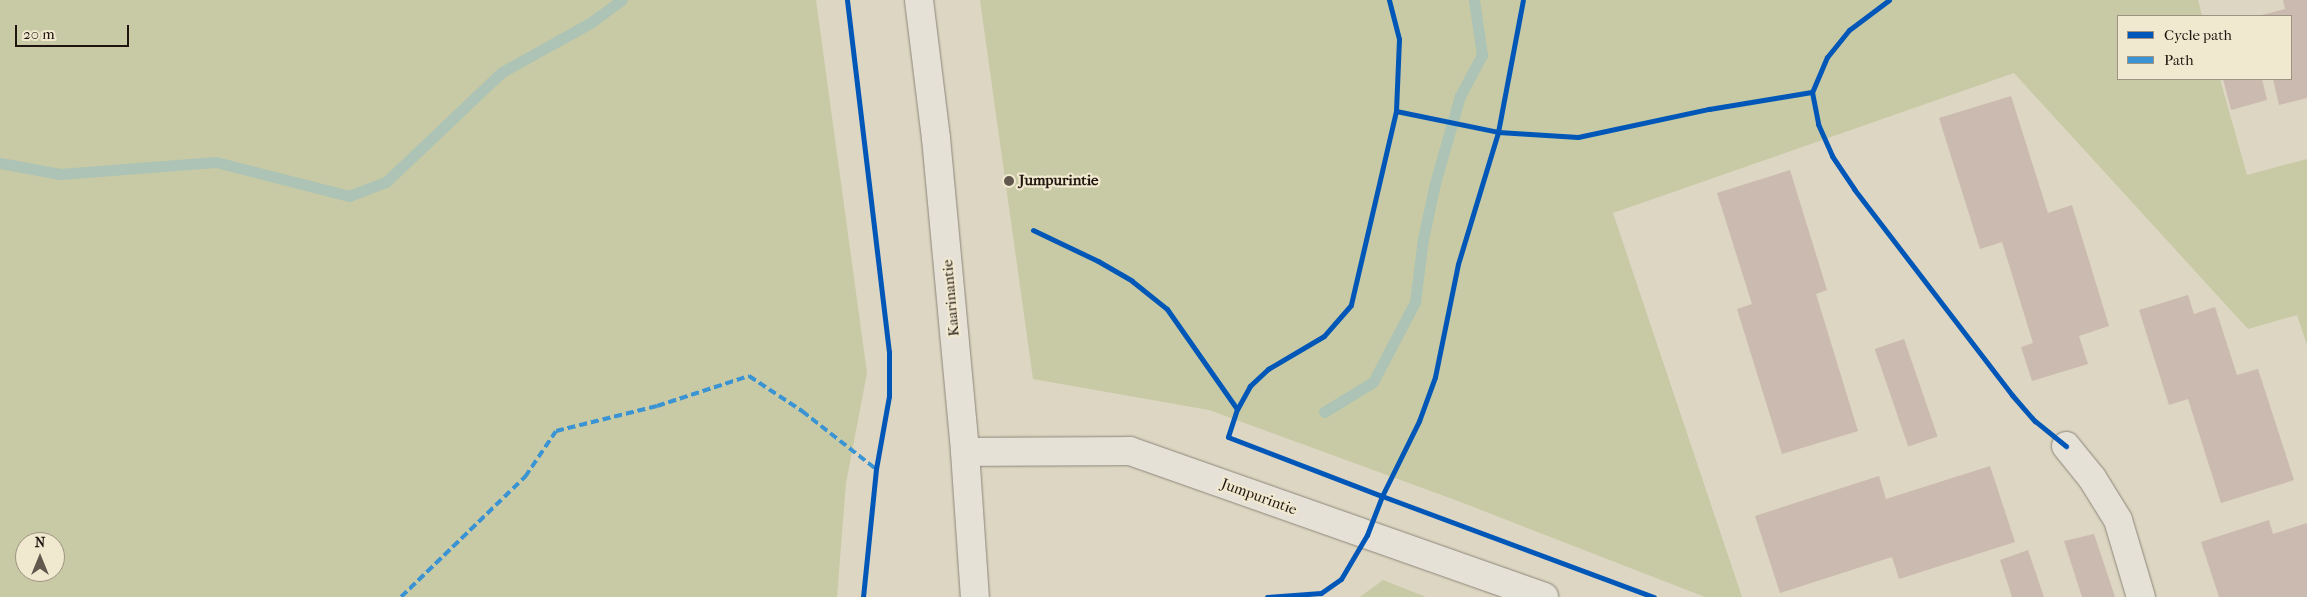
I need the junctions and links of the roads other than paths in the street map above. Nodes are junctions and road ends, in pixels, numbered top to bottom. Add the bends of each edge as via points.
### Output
1 (919, 0) edge
2 (2066, 446) dead end
3 (966, 452) junction
4 (975, 597) edge
5 (1544, 597) edge
6 (2141, 597) edge

1 - 3 street, Kaarinantie via 936,138
2 - 6 street via 2092,478 2118,520
3 - 4 street, Kaarinantie
3 - 5 street, Jumpurintie via 1130,451

